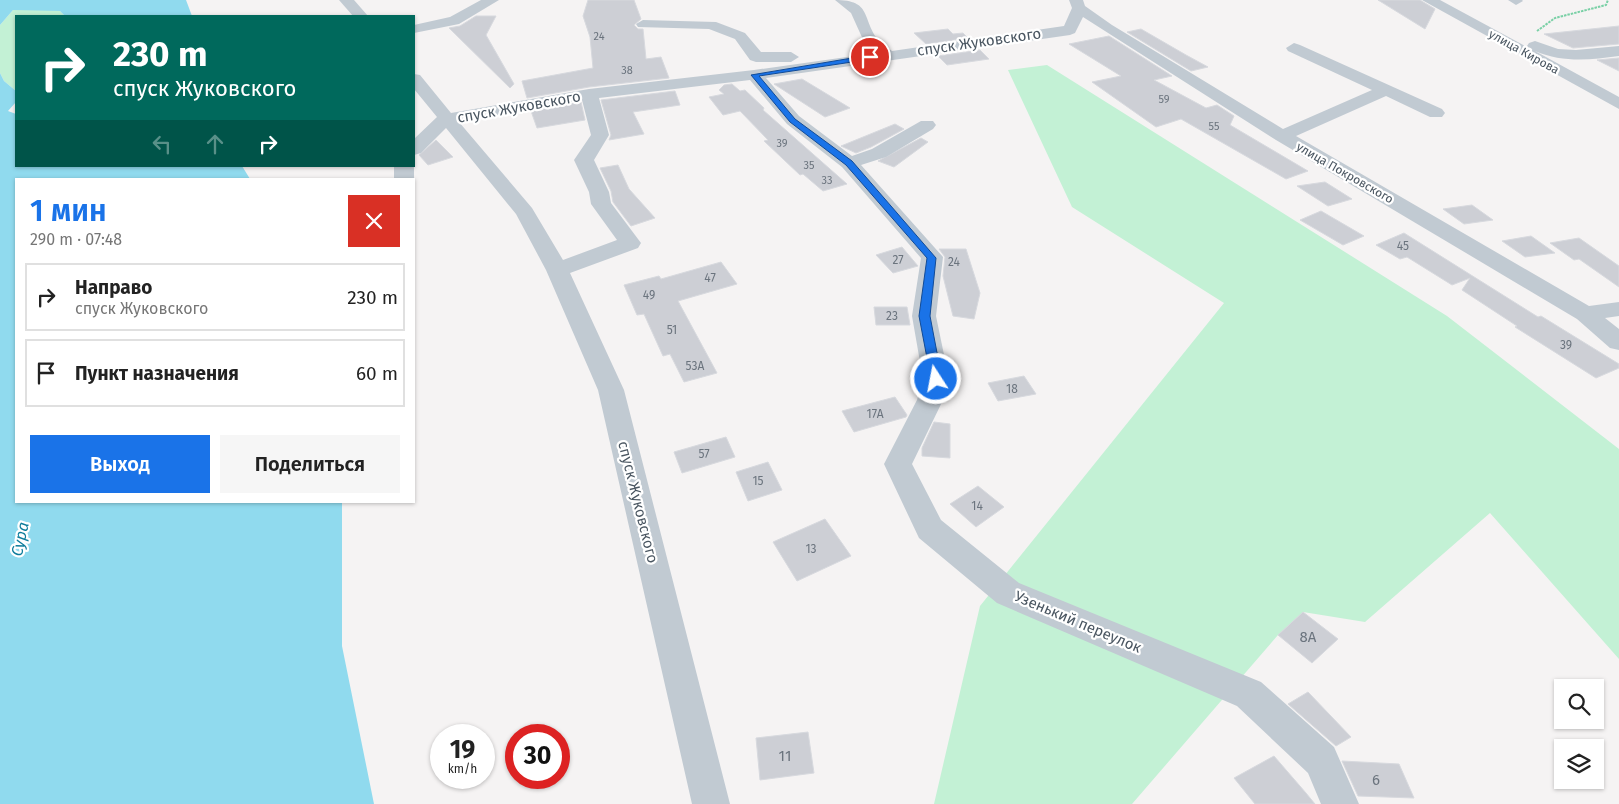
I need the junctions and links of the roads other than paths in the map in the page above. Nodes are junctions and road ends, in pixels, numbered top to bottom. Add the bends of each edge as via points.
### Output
1 (346, 0) edge
2 (492, 0) edge
3 (842, 0) edge
4 (1429, 0) edge
5 (1078, 4) edge
6 (360, 15) edge
7 (643, 24) dead end
8 (415, 29) edge
9 (873, 44) junction
10 (1509, 44) junction
11 (1294, 48) dead end
12 (1618, 52) edge
13 (888, 54) junction
14 (754, 75) junction
15 (415, 81) edge
16 (1386, 90) junction
17 (589, 94) junction
18 (1619, 104) edge
19 (1436, 113) dead end
20 (445, 119) junction
21 (927, 125) dead end
22 (1282, 136) junction
23 (415, 148) edge
24 (849, 163) junction
25 (557, 270) junction
26 (1619, 308) edge
27 (1585, 314) junction
28 (1619, 342) edge
29 (711, 804) edge
30 (1340, 804) edge

1 - 6 street
2 - 8 street via 454,21
3 - 9 street via 857,11
4 - 10 street, улица Кирова
5 - 13 street, спуск Жуковского via 1070,30
5 - 22 street, улица Покровского via 1107,28
7 - 9 street via 711,25 740,36 756,57 782,58
9 - 13 street
10 - 12 street via 1532,45 1565,56
10 - 18 street, улица Кирова
11 - 16 street
13 - 14 street, спуск Жуковского
14 - 17 street, спуск Жуковского
14 - 24 street, Узенький переулок via 793,120
15 - 20 street
16 - 19 street
16 - 22 street
17 - 20 street, спуск Жуковского
17 - 25 street via 600,136 584,160 601,204 630,243
20 - 23 street
20 - 25 street, спуск Жуковского via 525,212
21 - 24 street via 879,153
22 - 27 street, улица Покровского
24 - 30 street, Узенький переулок via 932,258 924,316 936,379 930,400 898,464 930,529 1008,593 1249,694 1321,760
25 - 29 street, спуск Жуковского via 611,390
26 - 27 street
27 - 28 street, улица Покровского

